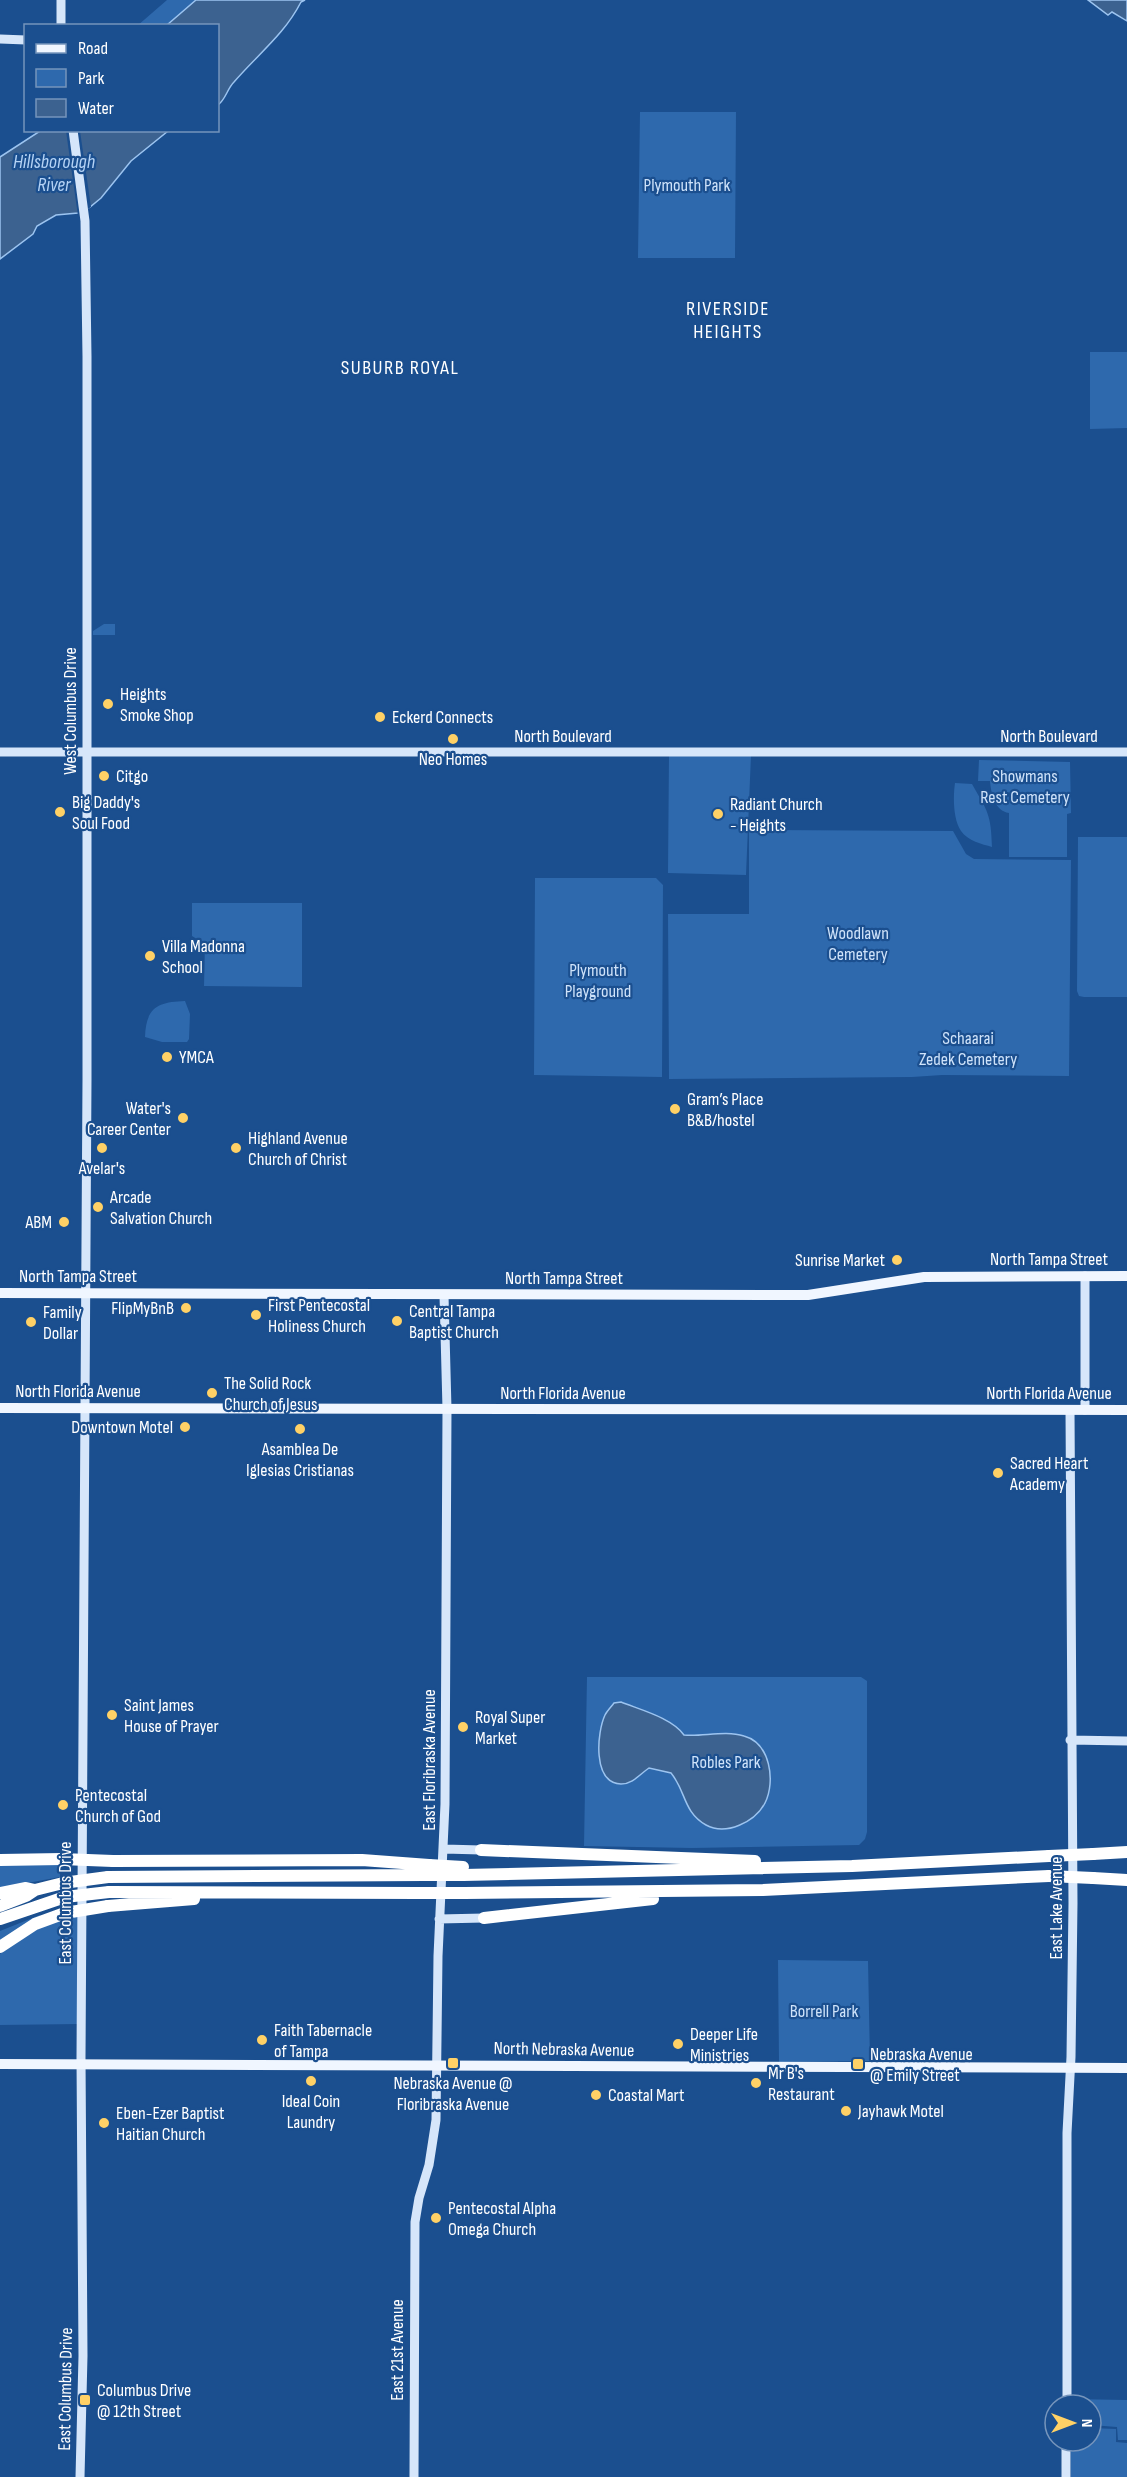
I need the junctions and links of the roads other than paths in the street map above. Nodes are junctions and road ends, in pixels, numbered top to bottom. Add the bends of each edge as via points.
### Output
1 (61, 0) edge
2 (61, 24) edge
3 (0, 39) edge
4 (24, 40) edge
5 (73, 132) edge
6 (0, 752) edge
7 (87, 752) junction
8 (1127, 752) edge
9 (1085, 1276) junction
10 (1127, 1276) edge
11 (0, 1293) edge
12 (85, 1293) junction
13 (444, 1295) junction
14 (0, 1408) edge
15 (84, 1408) junction
16 (447, 1409) junction
17 (1070, 1410) junction
18 (1086, 1410) junction
19 (1127, 1410) edge
20 (1070, 1740) junction
21 (1127, 1741) edge
22 (444, 1849) junction
23 (481, 1850) joint
24 (1127, 1852) edge
25 (0, 1860) edge
26 (852, 1866) junction
27 (427, 1870) junction
28 (1124, 1879) edge
29 (799, 1888) junction
30 (35, 1890) junction
31 (0, 1893) edge
32 (241, 1893) junction
33 (0, 1906) edge
34 (484, 1918) joint
35 (0, 1919) edge
36 (439, 1919) junction
37 (0, 1947) edge
38 (0, 2064) edge
39 (81, 2064) junction
40 (438, 2065) junction
41 (1069, 2068) junction
42 (1127, 2068) edge
43 (415, 2222) joint
44 (1067, 2393) edge
45 (1066, 2453) edge
46 (80, 2477) edge
47 (414, 2477) edge
48 (1066, 2477) edge

1 - 2 street
3 - 4 street
5 - 7 street, West Columbus Drive via 84,212
6 - 7 street, North Boulevard
7 - 8 street, North Boulevard
7 - 12 street, West Columbus Drive
9 - 10 main road, North Tampa Street
9 - 13 main road, North Tampa Street via 924,1276 808,1295
9 - 18 street
11 - 12 main road, North Tampa Street
12 - 13 main road, North Tampa Street
12 - 15 street, East Columbus Drive
13 - 16 street, East Floribraska Avenue
14 - 15 main road, North Florida Avenue
15 - 16 main road, North Florida Avenue
15 - 39 street, East Columbus Drive
16 - 17 main road, North Florida Avenue
16 - 22 street, East Floribraska Avenue
17 - 18 main road, North Florida Avenue
17 - 20 street, East Lake Avenue
18 - 19 main road, North Florida Avenue
20 - 21 street
20 - 41 street, East Lake Avenue via 1073,1914
22 - 23 street
22 - 36 street, East Floribraska Avenue
23 - 26 highway
24 - 26 highway, bridge
25 - 27 highway, bridge via 362,1860
26 - 27 highway, bridge via 515,1874
27 - 30 highway, bridge via 108,1877
28 - 29 highway, bridge via 1049,1876
29 - 32 highway, bridge
29 - 34 highway via 786,1896 650,1899
30 - 31 highway
30 - 33 highway
32 - 35 highway, bridge via 109,1892 65,1897
32 - 37 highway, bridge via 65,1913 35,1924
34 - 36 street
36 - 40 street, East Floribraska Avenue
38 - 39 main road, North Nebraska Avenue
39 - 40 main road, North Nebraska Avenue
39 - 46 street, East Columbus Drive
40 - 41 main road, North Nebraska Avenue
40 - 43 street, East Floribraska Avenue via 434,2141
41 - 42 main road, North Nebraska Avenue
41 - 44 street, East Lake Avenue
43 - 47 street, East 21st Avenue
45 - 48 street

